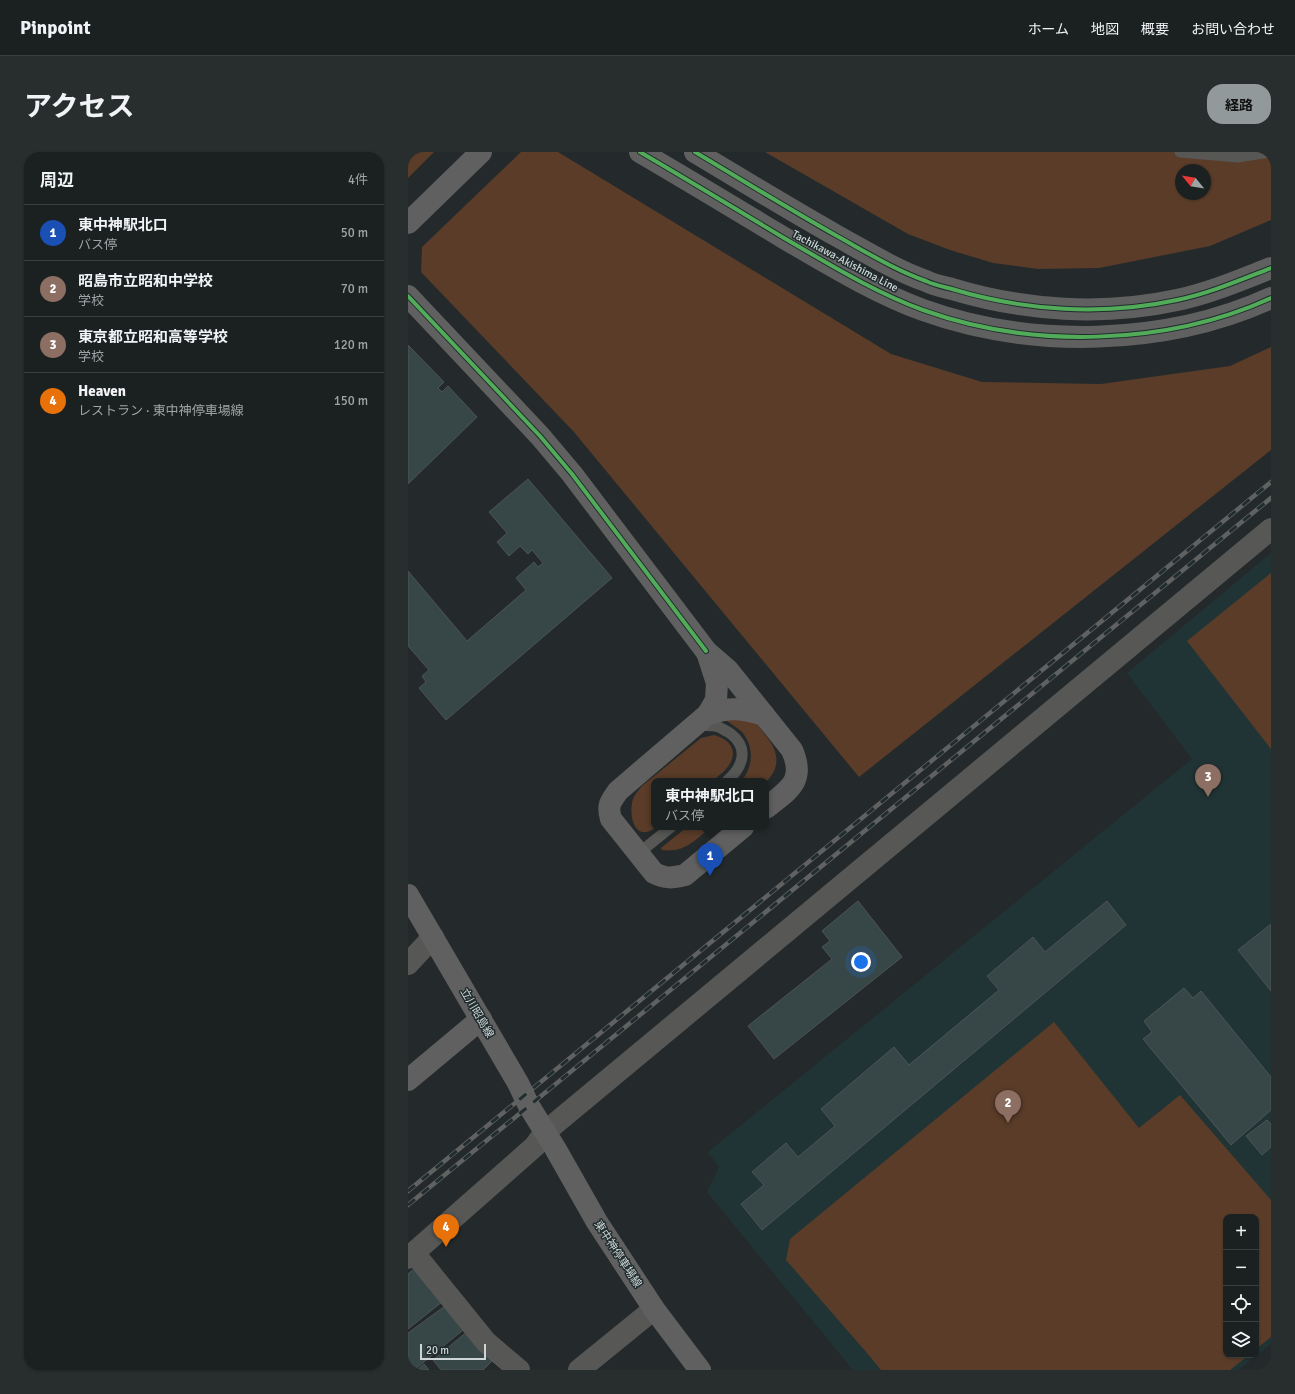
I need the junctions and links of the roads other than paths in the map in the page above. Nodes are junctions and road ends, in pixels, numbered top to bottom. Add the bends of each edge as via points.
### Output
1 (481, 152) edge
2 (640, 152) edge
3 (695, 152) edge
4 (1180, 152) edge
5 (1268, 152) edge
6 (408, 223) edge
7 (1271, 268) edge
8 (408, 296) edge
9 (1271, 298) edge
10 (1271, 529) edge
11 (706, 651) junction
12 (764, 715) junction
13 (702, 720) junction
14 (730, 778) edge
15 (769, 806) edge
16 (667, 830) edge
17 (739, 830) edge
18 (638, 853) junction
19 (408, 895) edge
20 (433, 937) junction
21 (408, 964) edge
22 (481, 1020) junction
23 (408, 1080) edge
24 (545, 1132) junction
25 (411, 1255) edge
26 (654, 1309) junction
27 (519, 1370) edge
28 (579, 1370) edge
29 (700, 1370) edge

1 - 6 main road
2 - 9 main road, Tachikawa-Akishima Line via 878,291 924,310 972,324 1019,334 1118,337 1218,318
3 - 7 main road, Tachikawa-Akishima Line via 883,262 926,282 1024,306 1077,310 1127,308 1177,300 1217,289
4 - 5 lane via 1238,157
8 - 11 main road via 540,436 572,474
10 - 24 street
11 - 12 main road via 728,670
11 - 13 main road via 717,683 716,700
12 - 13 main road via 736,708 721,710
12 - 15 main road via 792,750 797,768 796,779 791,788
13 - 14 lane via 725,730 737,739 743,754 738,770
13 - 18 main road via 618,791 611,801 608,810 611,819
16 - 18 lane
17 - 18 main road via 685,875 664,877 654,873
19 - 20 main road, 立川昭島線
20 - 21 street
20 - 22 main road, 立川昭島線
22 - 23 main road
22 - 24 main road, 立川昭島線
24 - 25 street via 535,1146
24 - 26 main road, 東中神停車場線 via 597,1222
25 - 27 street via 486,1342
26 - 28 street
26 - 29 main road, 東中神停車場線

